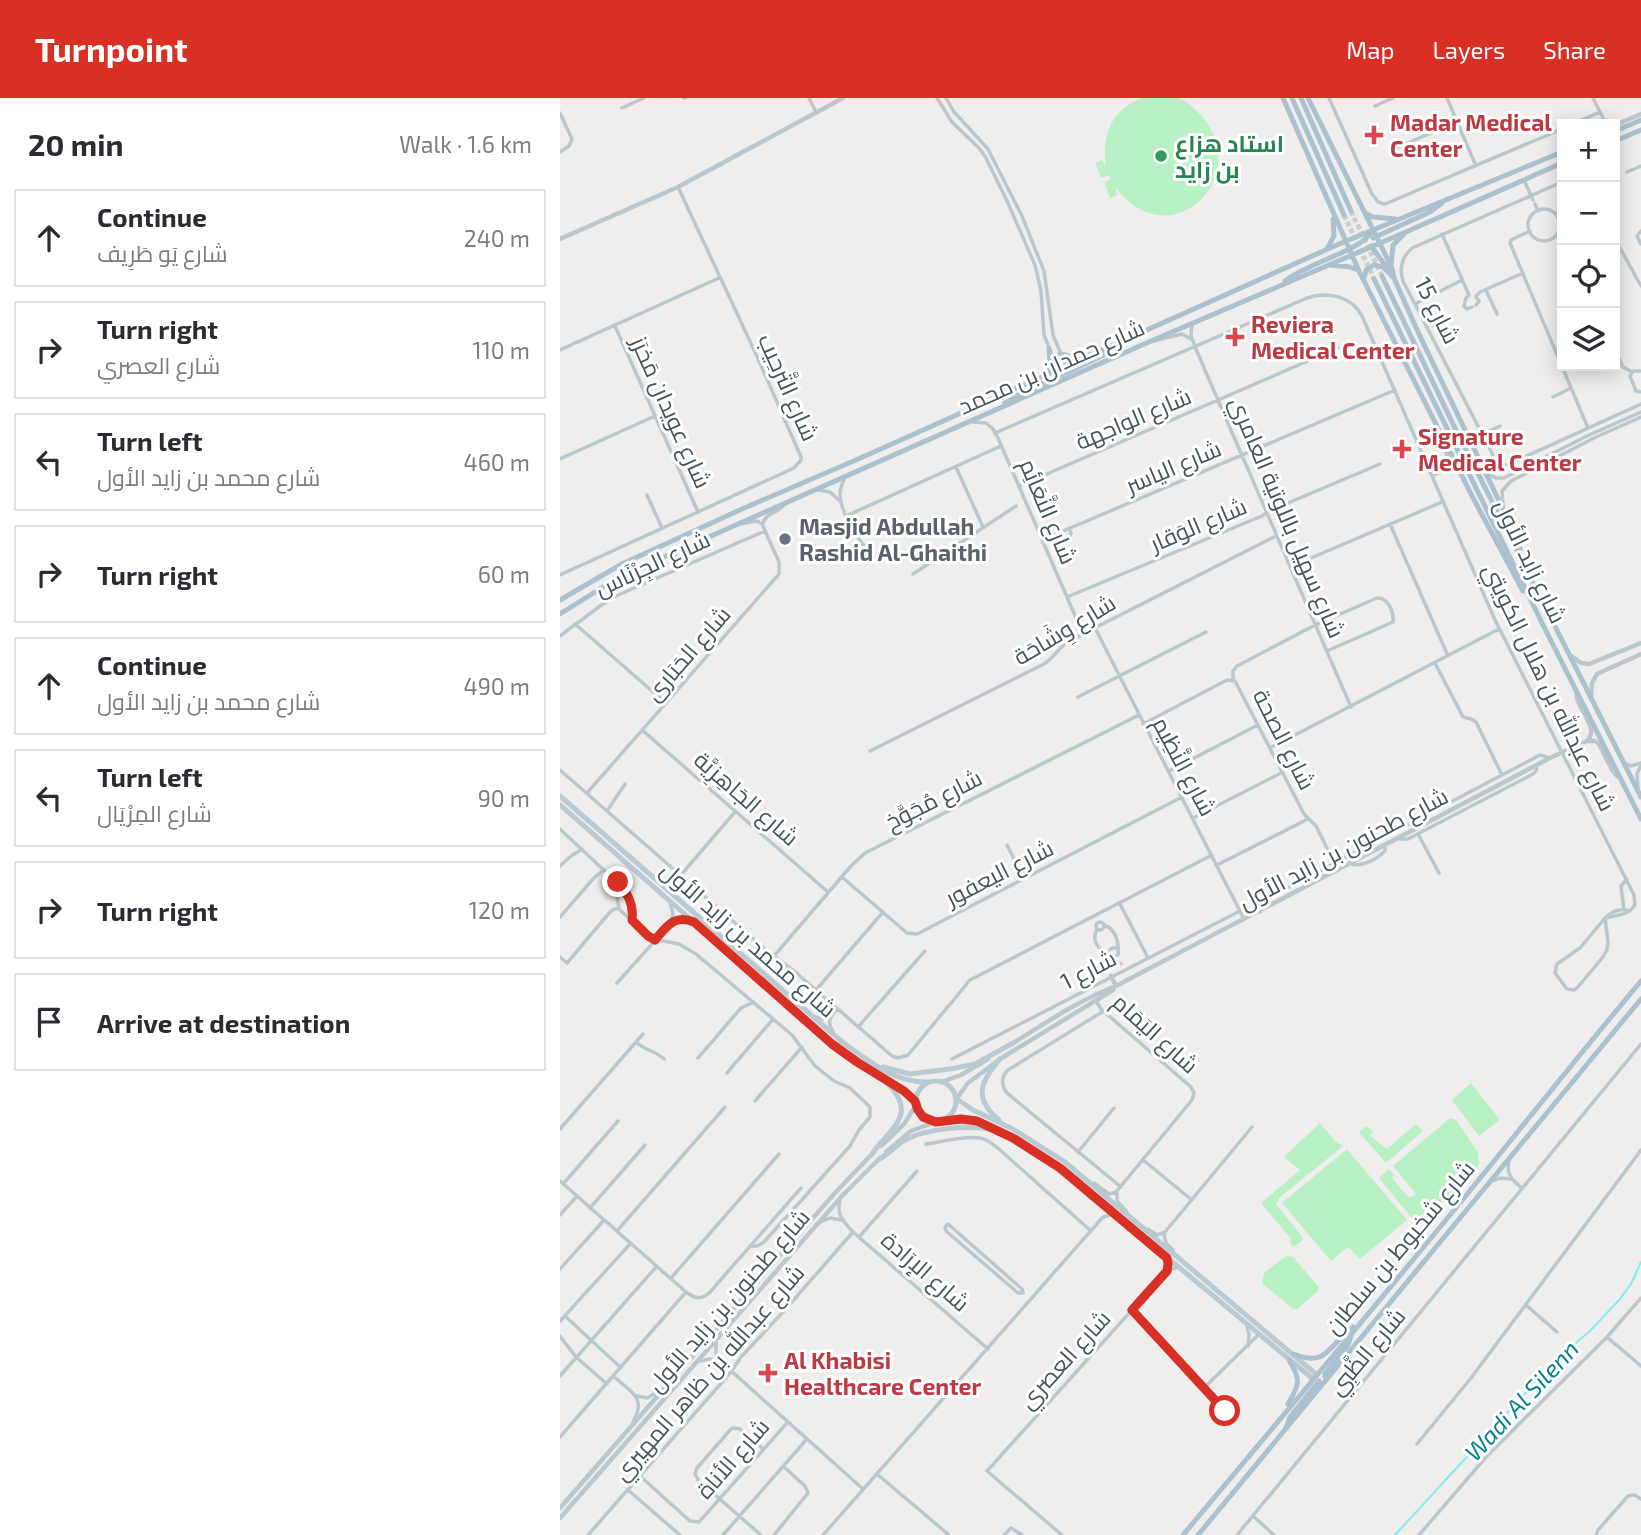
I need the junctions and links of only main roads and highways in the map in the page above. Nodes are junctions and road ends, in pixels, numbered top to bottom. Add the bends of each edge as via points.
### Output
1 (1283, 98) edge
2 (1292, 98) edge
3 (1301, 98) edge
4 (1309, 98) edge
5 (1641, 120) edge
6 (1620, 129) edge
7 (1641, 130) edge
8 (1620, 139) edge
9 (1557, 154) edge
10 (1557, 165) edge
11 (1444, 200) junction
12 (1351, 211) tunnel mouth
13 (1364, 211) junction
14 (1332, 212) junction
15 (1344, 215) tunnel mouth
16 (1399, 219) junction
17 (1406, 232) junction
18 (1376, 236) junction
19 (1346, 241) junction
20 (1367, 243) junction
21 (1327, 249) junction
22 (1350, 251) junction
23 (1327, 265) junction
24 (1392, 268) junction
25 (1359, 271) junction
26 (1382, 276) tunnel mouth
27 (1394, 278) junction
28 (1374, 279) tunnel mouth
29 (1364, 281) junction
30 (1280, 285) junction
31 (1123, 341) junction
32 (1049, 348) road end
33 (1096, 353) junction
34 (1060, 354) road end
35 (1068, 372) junction
36 (1061, 375) junction
37 (1046, 376) junction
38 (1528, 572) junction
39 (560, 600) edge
40 (560, 614) edge
41 (1542, 624) junction
42 (1640, 795) edge
43 (560, 796) edge
44 (560, 805) edge
45 (1641, 819) edge
46 (1641, 981) edge
47 (1641, 999) edge
48 (1013, 1044) road end
49 (1000, 1059) road end
50 (872, 1063) junction
51 (884, 1079) junction
52 (930, 1082) junction
53 (957, 1098) junction
54 (916, 1104) junction
55 (944, 1121) junction
56 (1005, 1124) junction
57 (1003, 1133) junction
58 (872, 1154) road end
59 (878, 1160) road end
60 (1359, 1324) junction
61 (1351, 1333) junction
62 (1259, 1334) junction
63 (1285, 1348) junction
64 (1291, 1357) junction
65 (1314, 1377) junction
66 (1328, 1378) junction
67 (1279, 1420) junction
68 (1285, 1431) junction
69 (1183, 1535) edge
70 (1198, 1535) edge

1 - 14 main road
2 - 15 main road
3 - 12 main road
4 - 13 main road
5 - 6 main road
7 - 8 main road
9 - 11 main road, شارع حمدان بن محمد
10 - 17 main road, شارع حمدان بن محمد
11 - 16 main road, شارع حمدان بن محمد
11 - 18 main road via 1434,210
13 - 16 main road via 1373,217
13 - 18 main road
14 - 19 main road
14 - 21 main road via 1334,236
16 - 18 main road, شارع حمدان بن محمد
17 - 18 main road, شارع حمدان بن محمد
17 - 24 main road via 1393,245
18 - 19 main road, شارع حمدان بن محمد
18 - 20 main road, شارع حمدان بن محمد
18 - 20 main road via 1369,236
18 - 24 main road
19 - 20 main road
19 - 21 main road, شارع حمدان بن محمد
19 - 22 main road
20 - 22 main road, شارع حمدان بن محمد
20 - 27 main road
21 - 31 main road, شارع حمدان بن محمد
22 - 23 main road, شارع حمدان بن محمد
22 - 25 main road
22 - 30 main road via 1300,270
23 - 25 main road
23 - 30 main road, شارع حمدان بن محمد
24 - 27 main road
25 - 29 main road
26 - 38 main road, شارع زايد الأول
27 - 29 main road via 1374,265 1366,270
27 - 38 main road
28 - 41 main road, شارع زايد الأول
29 - 41 main road
30 - 35 main road, شارع حمدان بن محمد via 1192,325
31 - 33 main road, شارع حمدان بن محمد
31 - 35 main road via 1118,348
32 - 37 main road
33 - 34 main road
33 - 35 main road, شارع حمدان بن محمد
35 - 36 main road, شارع حمدان بن محمد
35 - 36 main road, شارع حمدان بن محمد
36 - 37 main road, شارع حمدان بن محمد
36 - 40 main road, شارع حمدان بن محمد via 1002,407 675,552 608,584
37 - 39 main road, شارع حمدان بن محمد via 647,552
38 - 42 main road, شارع زايد الأول
41 - 45 main road, شارع زايد الأول
43 - 50 main road, شارع محمد بن زايد الأول via 824,1027
44 - 51 main road, شارع محمد بن زايد الأول via 832,1044
46 - 60 main road, شارع شخبوط بن سلطان
47 - 66 main road, شارع شخبوط بن سلطان
48 - 50 main road via 968,1066 917,1074
49 - 56 main road via 984,1080 982,1096 988,1110
50 - 52 main road, شارع محمد بن زايد الأول via 900,1079
51 - 54 main road, شارع محمد بن زايد الأول
51 - 58 main road via 899,1097 901,1116
52 - 53 main road via 951,1087
52 - 54 main road via 918,1093
53 - 55 main road via 953,1114
53 - 56 main road
54 - 55 main road via 923,1117
55 - 57 main road via 977,1121
56 - 63 main road via 1065,1162
57 - 59 main road via 966,1127 922,1134
57 - 62 main road via 1060,1168
60 - 61 main road, شارع شخبوط بن سلطان
60 - 64 main road via 1318,1359
61 - 65 main road, شارع شخبوط بن سلطان
61 - 66 main road via 1348,1345 1325,1374
62 - 63 main road via 1263,1332
62 - 64 main road
63 - 64 main road
64 - 65 main road
64 - 67 main road via 1298,1387
65 - 66 main road
65 - 67 main road, شارع شخبوط بن سلطان
65 - 68 main road
66 - 68 main road, شارع شخبوط بن سلطان
67 - 69 main road, شارع شخبوط بن سلطان
68 - 70 main road, شارع شخبوط بن سلطان

